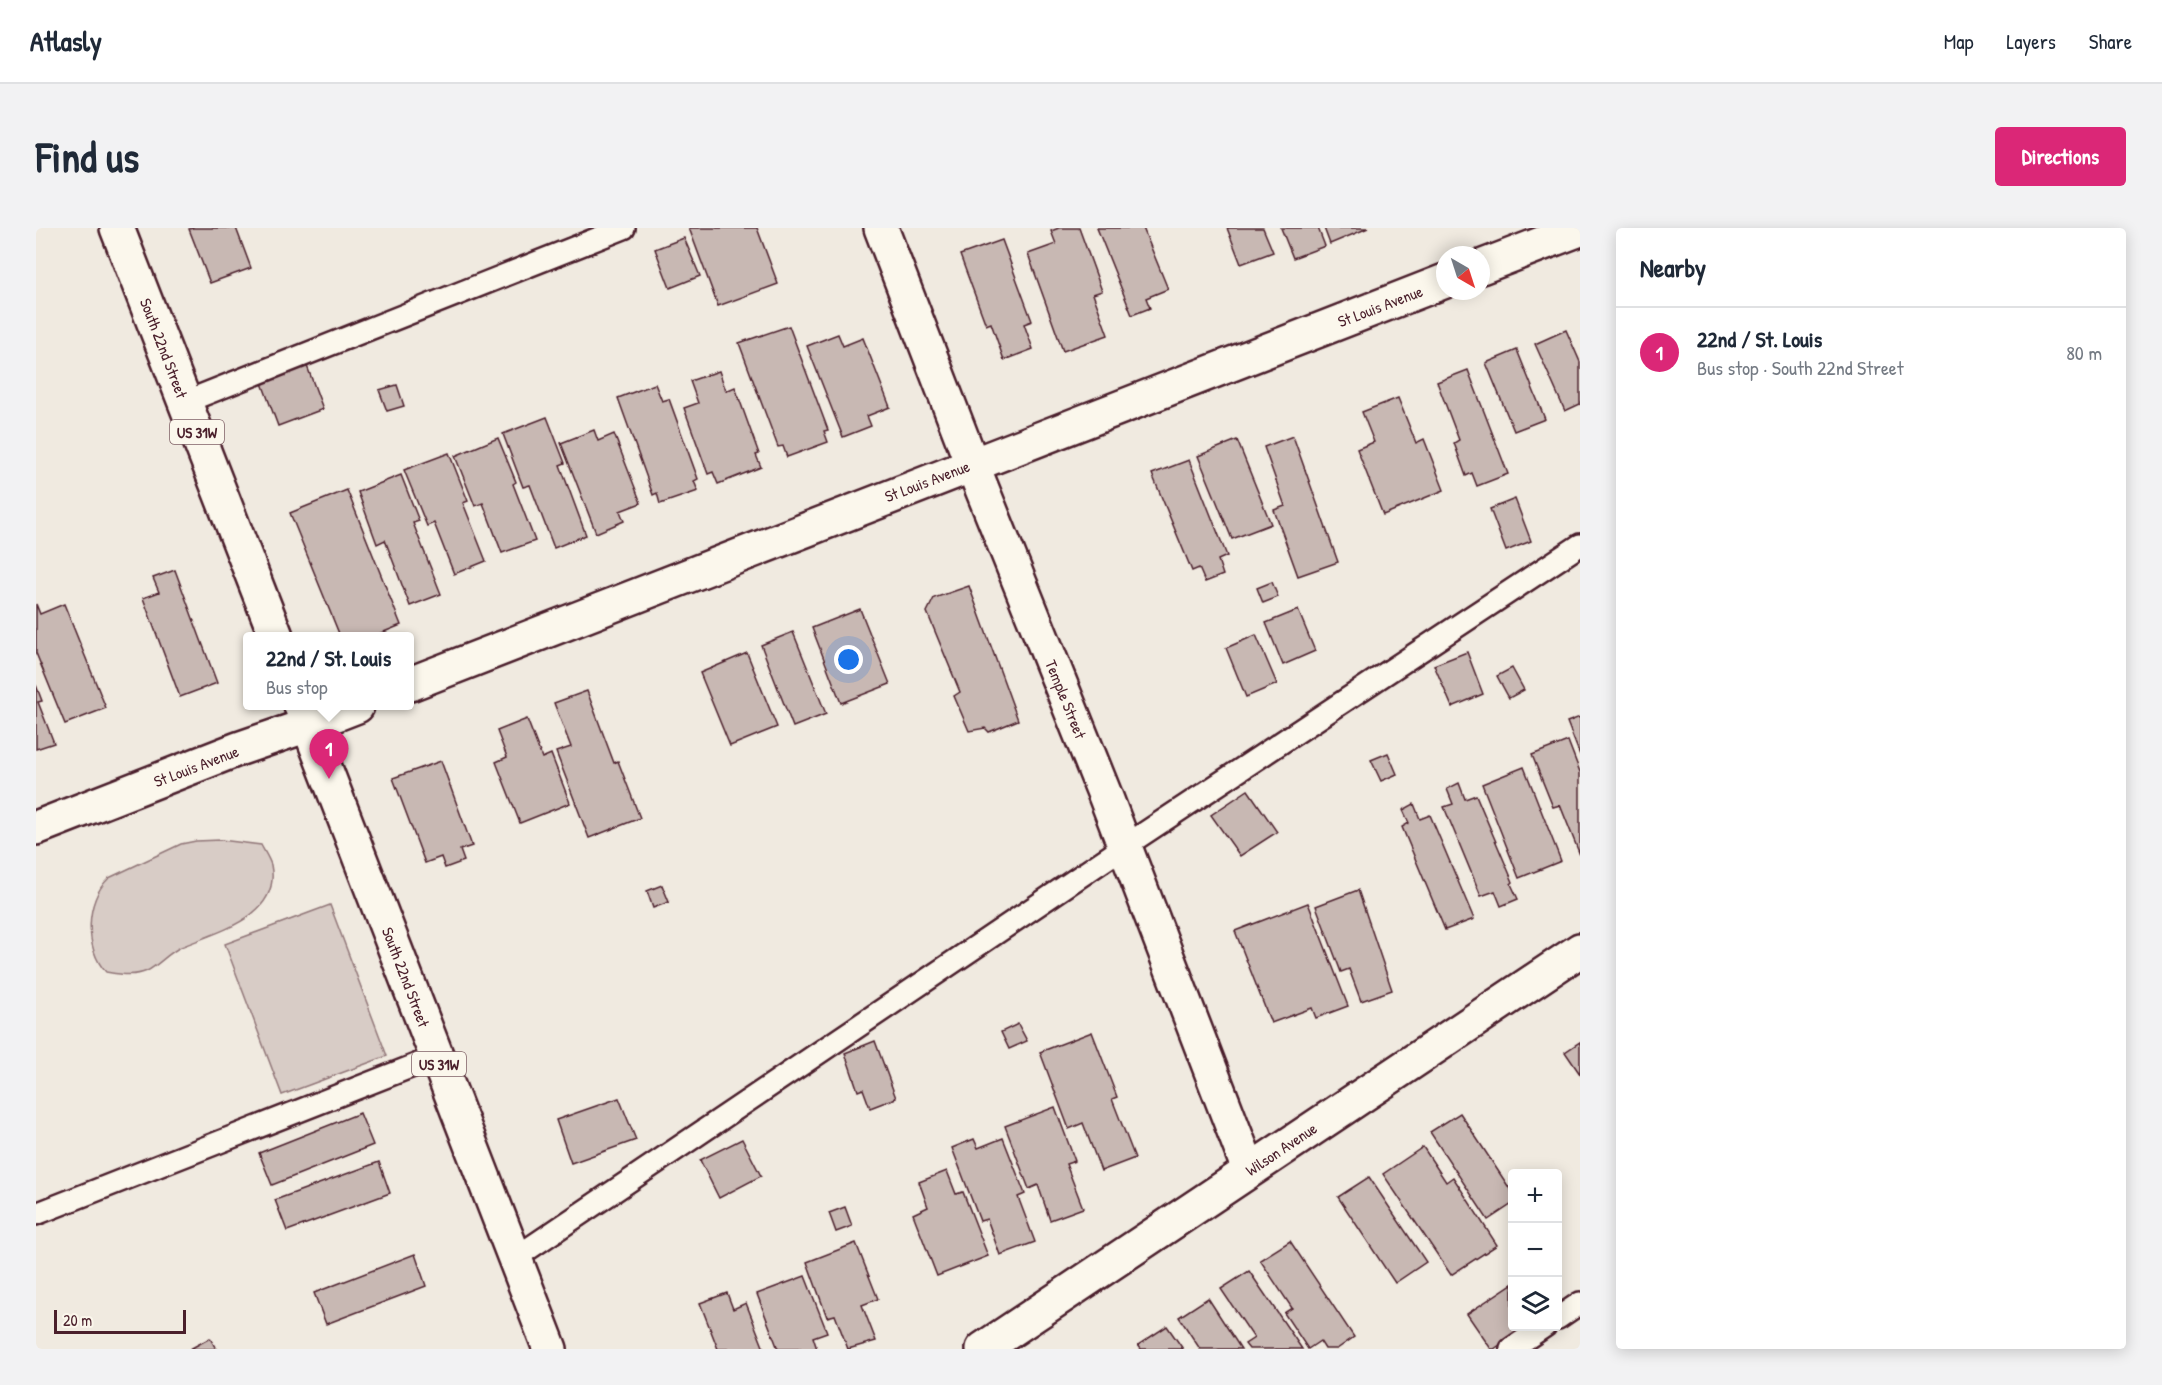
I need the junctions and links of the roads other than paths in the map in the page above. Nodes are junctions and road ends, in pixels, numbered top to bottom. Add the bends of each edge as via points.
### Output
1 (117, 228) edge
2 (624, 228) edge
3 (881, 228) edge
4 (1580, 229) edge
5 (1490, 264) edge
6 (1436, 284) edge
7 (185, 402) junction
8 (972, 464) junction
9 (1580, 545) edge
10 (274, 632) edge
11 (414, 682) edge
12 (331, 710) edge
13 (305, 715) edge
14 (36, 828) edge
15 (1125, 846) junction
16 (1580, 950) edge
17 (436, 1057) junction
18 (1249, 1170) junction
19 (36, 1214) edge
20 (515, 1258) junction
21 (1580, 1303) edge
22 (1562, 1315) edge
23 (1538, 1331) edge
24 (550, 1349) edge
25 (983, 1349) edge
26 (1511, 1349) edge

1 - 7 street, South 22nd Street / US 31W
2 - 7 lane
3 - 8 street, Temple Street
4 - 5 street
6 - 8 street, St Louis Avenue
7 - 10 street, South 22nd Street / US 31W
8 - 11 street, St Louis Avenue
8 - 15 street, Temple Street
9 - 15 lane
12 - 13 street, St Louis Avenue
13 - 14 street, St Louis Avenue via 238,749
13 - 17 street, South 22nd Street / US 31W
15 - 18 street, Temple Street
15 - 20 lane
16 - 18 street, Wilson Avenue
17 - 19 lane
17 - 20 street, South 22nd Street / US 31W
18 - 25 street, Wilson Avenue
20 - 24 street, South 22nd Street / US 31W
21 - 22 lane
23 - 26 lane

